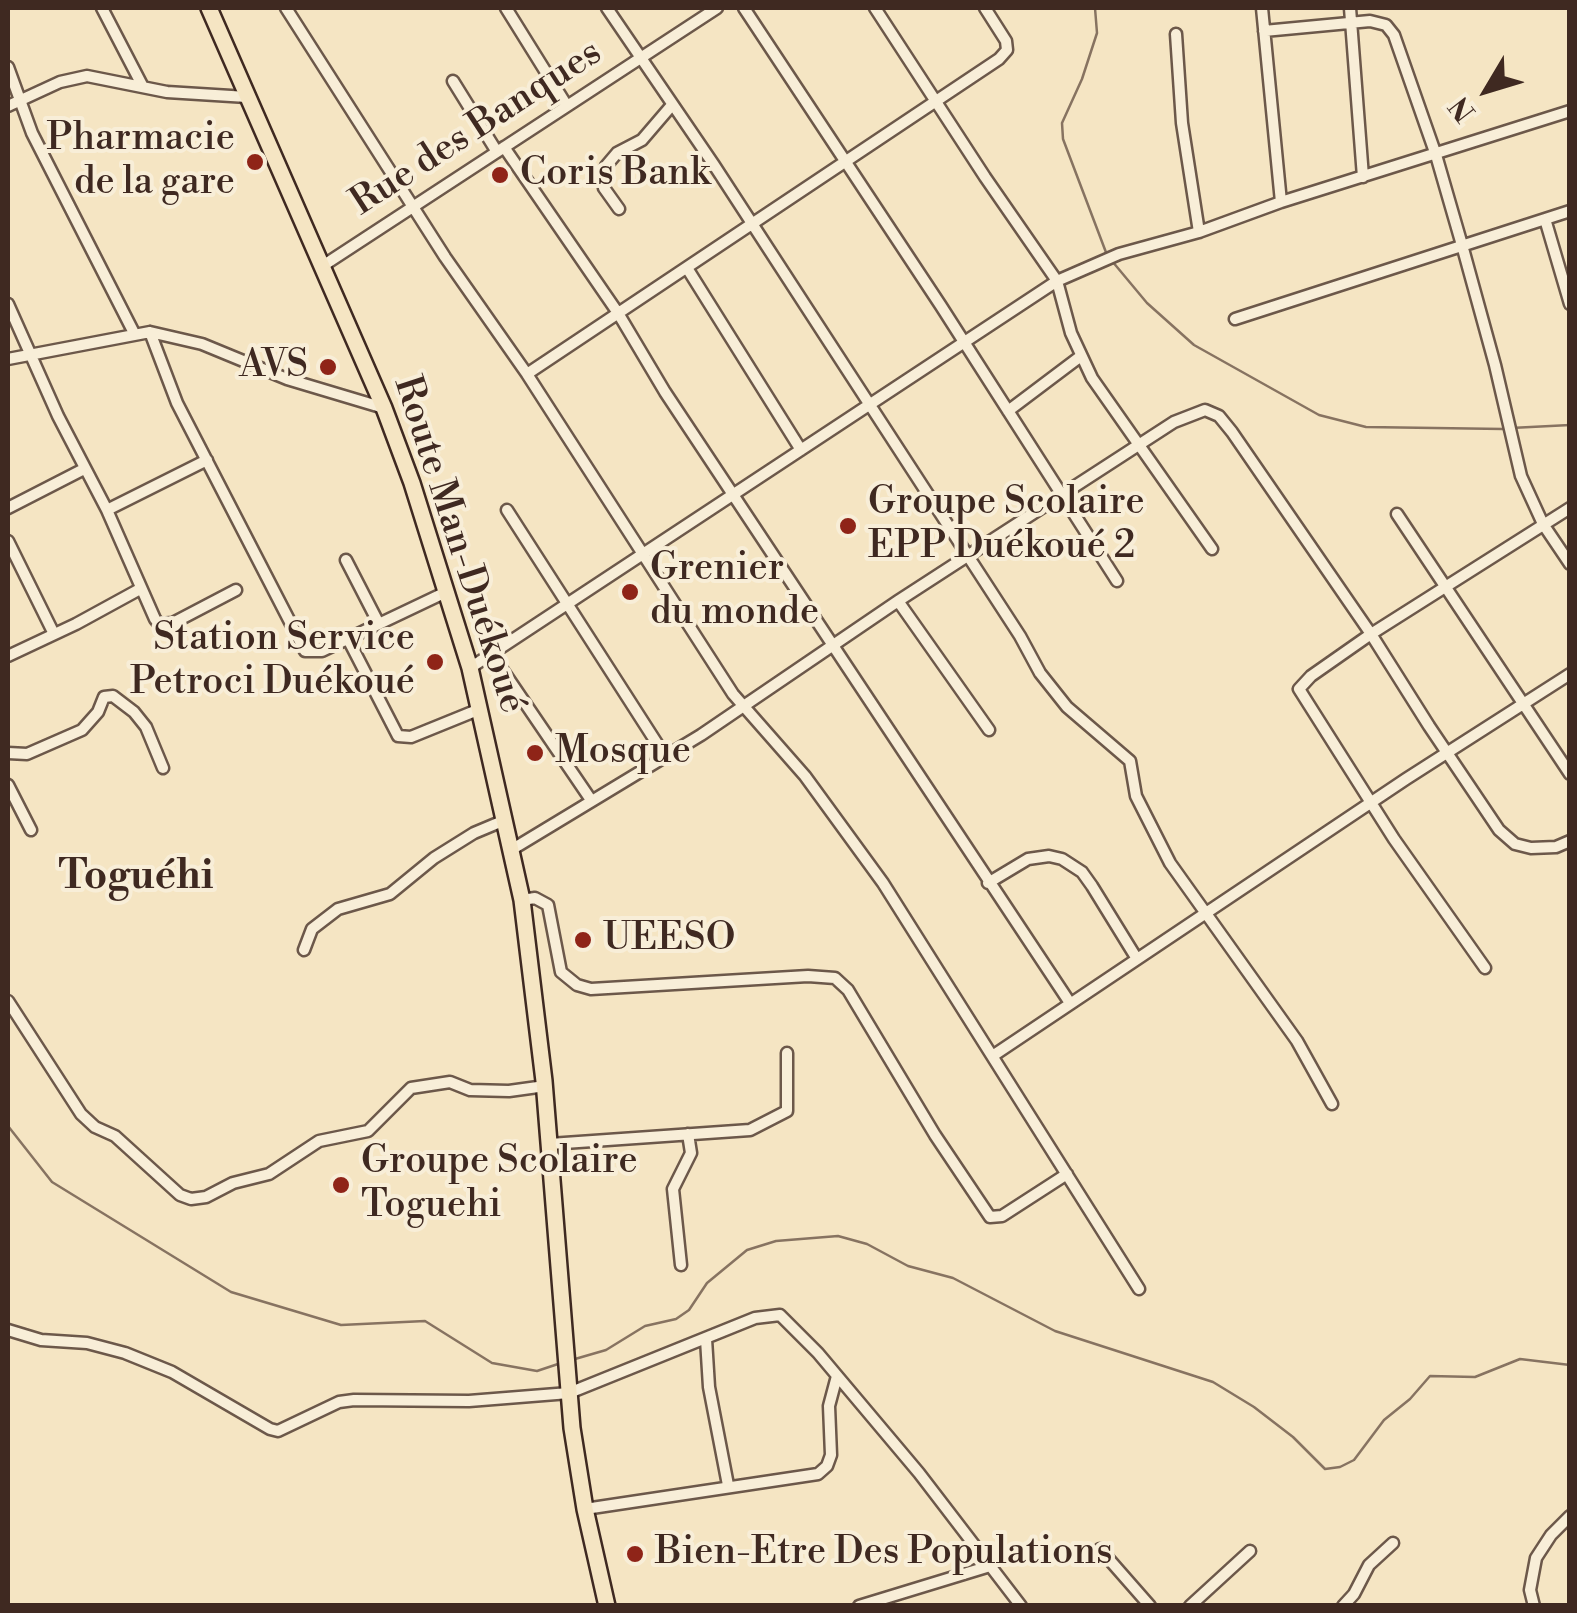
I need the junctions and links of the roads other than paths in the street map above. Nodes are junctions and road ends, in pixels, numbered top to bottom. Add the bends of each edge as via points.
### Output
1 (102, 8) edge
2 (209, 8) edge
3 (286, 8) edge
4 (506, 8) edge
5 (607, 8) edge
6 (717, 8) edge
7 (744, 8) edge
8 (875, 8) edge
9 (985, 8) edge
10 (1262, 8) edge
11 (1350, 8) edge
12 (1352, 22) junction
13 (1264, 31) junction
14 (1176, 34) dead end
15 (639, 58) junction
16 (8, 67) edge
17 (453, 81) dead end
18 (144, 87) junction
19 (247, 96) junction
20 (20, 100) junction
21 (936, 102) junction
22 (672, 105) junction
23 (8, 106) edge
24 (567, 106) junction
25 (1570, 111) edge
26 (501, 149) junction
27 (1436, 155) junction
28 (843, 162) junction
29 (1362, 178) junction
30 (1281, 202) junction
31 (414, 208) junction
32 (619, 209) dead end
33 (1570, 212) edge
34 (1545, 219) junction
35 (751, 222) junction
36 (1199, 232) junction
37 (1462, 245) junction
38 (321, 267) junction
39 (687, 268) junction
40 (1057, 281) junction
41 (8, 304) edge
42 (1570, 304) edge
43 (618, 313) junction
44 (1235, 319) dead end
45 (150, 332) junction
46 (134, 333) junction
47 (964, 342) junction
48 (31, 354) junction
49 (1080, 356) junction
50 (8, 359) edge
51 (526, 374) junction
52 (868, 405) junction
53 (384, 408) junction
54 (1008, 411) junction
55 (1140, 444) junction
56 (801, 450) junction
57 (207, 460) junction
58 (84, 469) junction
59 (1062, 495) junction
60 (734, 496) junction
61 (8, 508) edge
62 (1570, 508) edge
63 (107, 510) junction
64 (507, 510) dead end
65 (1398, 514) dead end
66 (1543, 524) junction
67 (8, 540) edge
68 (1212, 550) dead end
69 (645, 555) junction
70 (967, 556) junction
71 (346, 560) dead end
72 (1570, 564) edge
73 (1117, 581) dead end
74 (1445, 586) junction
75 (140, 589) junction
76 (236, 590) dead end
77 (444, 593) junction
78 (898, 601) junction
79 (569, 604) junction
80 (379, 624) junction
81 (54, 634) junction
82 (1371, 634) junction
83 (348, 640) junction
84 (833, 645) junction
85 (492, 653) junction
86 (8, 656) edge
87 (470, 668) junction
88 (1570, 674) edge
89 (1525, 704) junction
90 (743, 708) junction
91 (480, 709) junction
92 (989, 730) dead end
93 (8, 754) edge
94 (1447, 754) junction
95 (665, 756) junction
96 (163, 768) dead end
97 (1570, 774) edge
98 (8, 784) edge
99 (591, 800) junction
100 (1372, 804) junction
101 (504, 820) junction
102 (31, 830) dead end
103 (1570, 841) edge
104 (511, 850) junction
105 (988, 884) junction
106 (522, 900) junction
107 (1207, 912) junction
108 (304, 950) dead end
109 (1137, 960) junction
110 (1485, 968) dead end
111 (8, 1001) edge
112 (1070, 1003) junction
113 (787, 1054) dead end
114 (994, 1055) junction
115 (545, 1086) junction
116 (1332, 1104) dead end
117 (688, 1134) junction
118 (550, 1144) junction
119 (1067, 1174) junction
120 (681, 1265) dead end
121 (1140, 1289) dead end
122 (8, 1330) edge
123 (706, 1340) junction
124 (837, 1376) junction
125 (569, 1393) junction
126 (728, 1485) junction
127 (584, 1509) junction
128 (1570, 1516) edge
129 (1393, 1544) dead end
130 (1100, 1549) dead end
131 (1250, 1550) dead end
132 (990, 1566) junction
133 (607, 1606) edge
134 (859, 1606) edge
135 (1021, 1606) edge
136 (1150, 1606) edge
137 (1190, 1606) edge
138 (1343, 1606) edge
139 (1534, 1606) edge

1 - 18 street
2 - 19 main road, Route Man-Duékoué
3 - 31 street
4 - 24 street
5 - 15 street
6 - 15 street, Rue des Banques
7 - 28 street
8 - 21 street
9 - 21 street via 1007,50
10 - 13 street
11 - 12 street
12 - 13 street
12 - 27 street via 1376,21 1394,35
12 - 29 street
13 - 30 street
14 - 36 street
15 - 22 street
15 - 24 street, Rue des Banques
16 - 20 street
17 - 26 street
18 - 19 street
18 - 20 street via 78,77
19 - 38 main road, Route Man-Duékoué
20 - 23 street
20 - 46 street
21 - 28 street
21 - 40 street
22 - 32 street via 642,140 606,166 604,188
22 - 35 street
24 - 26 street, Rue des Banques
25 - 27 street
26 - 31 street, Rue des Banques
26 - 43 street
27 - 29 street
27 - 37 street
28 - 35 street
28 - 47 street
29 - 30 street
30 - 36 street
31 - 38 street, Rue des Banques
31 - 51 street
33 - 34 street
34 - 37 street
34 - 42 street
35 - 39 street
35 - 52 street
36 - 40 street via 1119,254
37 - 44 street
37 - 66 street via 1521,476
38 - 53 main road, Route Man-Duékoué
39 - 43 street
39 - 56 street
40 - 47 street
40 - 49 street
41 - 48 street
43 - 51 street
43 - 60 street
45 - 46 street
45 - 53 street
45 - 57 street
46 - 48 street
47 - 52 street
47 - 54 street
48 - 50 street
48 - 58 street
49 - 54 street
49 - 55 street
51 - 69 street
52 - 56 street
52 - 70 street
53 - 77 main road, Route Man-Duékoué
54 - 59 street
55 - 59 street
55 - 68 street
55 - 82 street via 1188,414 1205,410 1219,416
56 - 60 street
57 - 63 street
57 - 83 street via 305,652
58 - 61 street
58 - 63 street
59 - 70 street
59 - 73 street
60 - 69 street
60 - 84 street
62 - 66 street
63 - 75 street
64 - 79 street
65 - 74 street
66 - 72 street
66 - 74 street
67 - 81 street
69 - 79 street
69 - 90 street
70 - 78 street
70 - 107 street via 1052,690 1130,761 1136,796 1170,863
71 - 80 street
74 - 82 street
74 - 89 street
75 - 76 street via 165,625
75 - 81 street
77 - 80 street
77 - 87 main road, Route Man-Duékoué
78 - 84 street
78 - 92 street
79 - 85 street
79 - 95 street
80 - 83 street
81 - 86 street
82 - 94 street
82 - 100 street via 1299,690
83 - 91 street via 398,736 411,737
84 - 90 street
84 - 105 street
85 - 87 street
85 - 99 street
87 - 91 main road, Route Man-Duékoué
88 - 89 street
89 - 94 street
89 - 97 street
90 - 95 street
90 - 114 street via 848,833
91 - 101 main road, Route Man-Duékoué
93 - 96 street via 27,754 82,730 104,697 113,696 146,727
94 - 100 street
94 - 103 street via 1515,844 1556,847
95 - 99 street
98 - 102 street
99 - 104 street
100 - 107 street
100 - 110 street
101 - 104 main road, Route Man-Duékoué
101 - 108 street via 434,858 390,894 338,909 312,928
104 - 106 main road, Route Man-Duékoué
105 - 109 street via 1028,859 1062,860 1082,872
105 - 112 street
106 - 115 main road, Route Man-Duékoué
106 - 119 street via 548,905 562,972 591,989 835,978 990,1217
107 - 109 street
107 - 116 street via 1297,1041
109 - 112 street
111 - 115 street via 81,1114 191,1199 269,1174 319,1141 368,1131 411,1088 450,1082 470,1090
112 - 114 street
113 - 117 street via 786,1111 750,1130
114 - 119 street
115 - 118 main road, Route Man-Duékoué
117 - 118 street
117 - 120 street via 690,1153 674,1190
118 - 125 main road, Route Man-Duékoué
119 - 121 street
122 - 125 street via 125,1352 274,1430 354,1400 469,1402
123 - 124 street via 755,1318 780,1315
123 - 125 street
123 - 126 street
124 - 126 street via 828,1406 831,1455 823,1471
124 - 132 street
125 - 127 main road, Route Man-Duékoué
126 - 127 street
127 - 133 main road, Route Man-Duékoué
128 - 139 street via 1536,1558
129 - 138 street via 1369,1565
130 - 136 street
131 - 137 street
132 - 134 street
132 - 135 street

